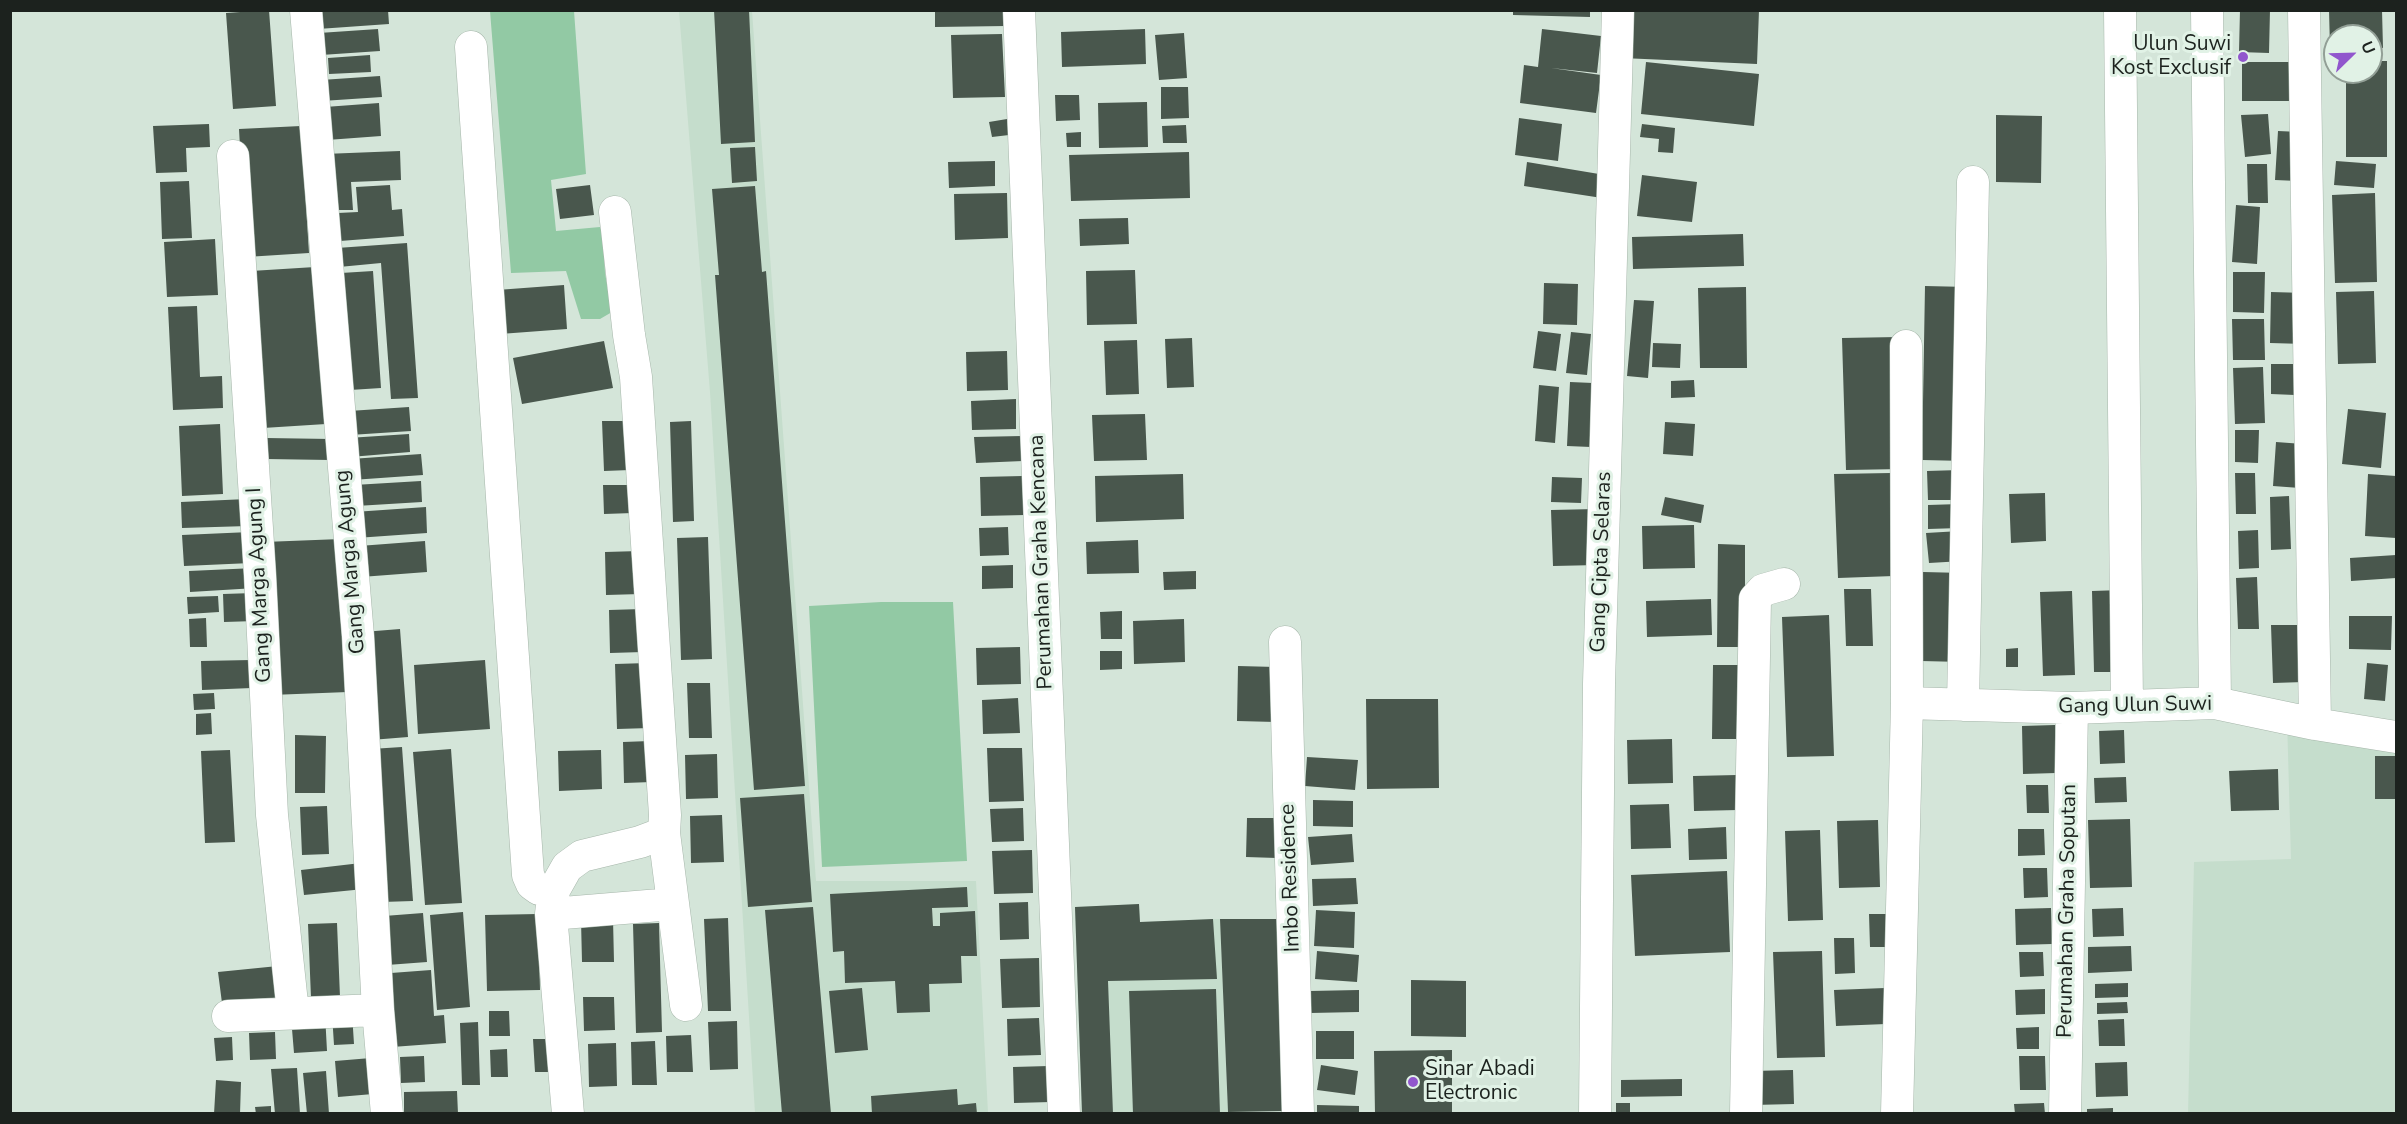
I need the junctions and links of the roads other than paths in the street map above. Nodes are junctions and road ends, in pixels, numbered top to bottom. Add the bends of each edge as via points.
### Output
1 (306, 10) edge
2 (1019, 10) edge
3 (1618, 10) edge
4 (2120, 10) edge
5 (2206, 10) edge
6 (2304, 10) edge
7 (471, 47) dead end
8 (233, 156) dead end
9 (1973, 182) dead end
10 (615, 212) dead end
11 (1906, 346) dead end
12 (1784, 584) dead end
13 (1285, 642) dead end
14 (1907, 703) junction
15 (2215, 703) junction
16 (1963, 705) junction
17 (2127, 706) junction
18 (2072, 708) junction
19 (2315, 724) junction
20 (2397, 737) edge
21 (664, 833) junction
22 (552, 902) junction
23 (672, 904) junction
24 (686, 1005) dead end
25 (378, 1010) junction
26 (293, 1012) junction
27 (228, 1016) dead end
28 (387, 1113) edge
29 (568, 1113) edge
30 (1064, 1113) edge
31 (1298, 1113) edge
32 (1595, 1113) edge
33 (1746, 1113) edge
34 (1897, 1113) edge
35 (2065, 1113) edge

1 - 25 street, Gang Marga Agung via 358,636
2 - 30 street, Perumahan Graha Kencana
3 - 32 street, Gang Cipta Selaras via 1599,684
4 - 17 street
5 - 15 street
6 - 19 street
7 - 22 street via 528,875
8 - 26 street, Gang Marga Agung I via 272,815
9 - 16 street
10 - 21 street via 639,419
11 - 14 street
12 - 33 street via 1763,590 1755,599
13 - 31 street, Imbo Residence
14 - 16 street, Gang Ulun Suwi
14 - 34 street
15 - 17 street, Gang Ulun Suwi
15 - 19 street, Gang Ulun Suwi
16 - 18 street, Gang Ulun Suwi
17 - 18 street, Gang Ulun Suwi
18 - 35 street, Perumahan Graha Soputan
19 - 20 street, Gang Ulun Suwi
21 - 22 street via 582,856 567,867
21 - 23 street
22 - 23 street
22 - 29 street
23 - 24 street
25 - 26 street
25 - 28 street, Gang Marga Agung
26 - 27 street

